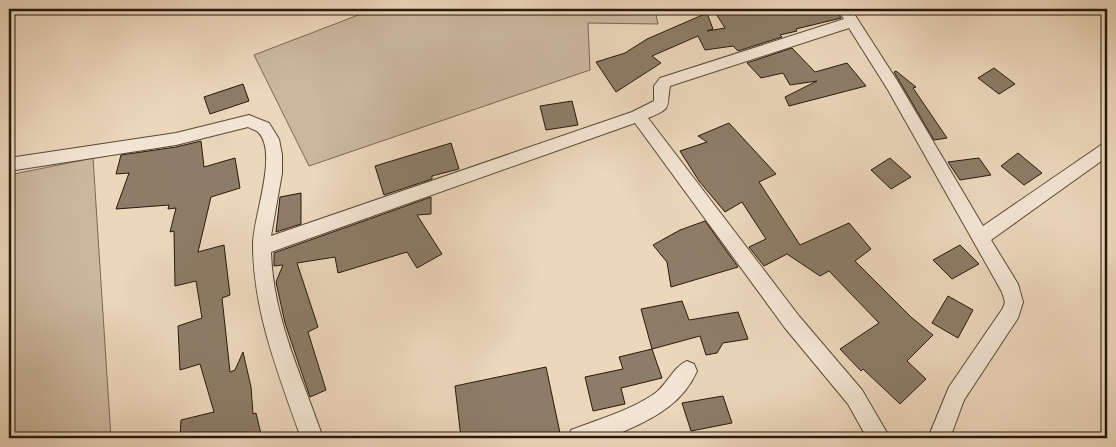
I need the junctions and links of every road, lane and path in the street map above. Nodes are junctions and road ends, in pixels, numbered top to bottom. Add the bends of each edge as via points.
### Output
1 (847, 15) edge
2 (638, 116) junction
3 (1107, 149) edge
4 (9, 165) edge
5 (981, 237) junction
6 (262, 247) junction
7 (687, 371) dead end
8 (312, 438) edge
9 (579, 438) edge
10 (879, 438) edge
11 (940, 438) edge

1 - 2 street via 665,82 662,104
1 - 5 street via 893,86
2 - 6 street
2 - 10 street via 792,322 855,397
3 - 5 street
4 - 6 street via 151,143 243,122 256,122 275,150
5 - 11 street via 1011,290 1014,302 1011,312 956,394
6 - 8 street via 272,324
7 - 9 street via 659,403 618,424

